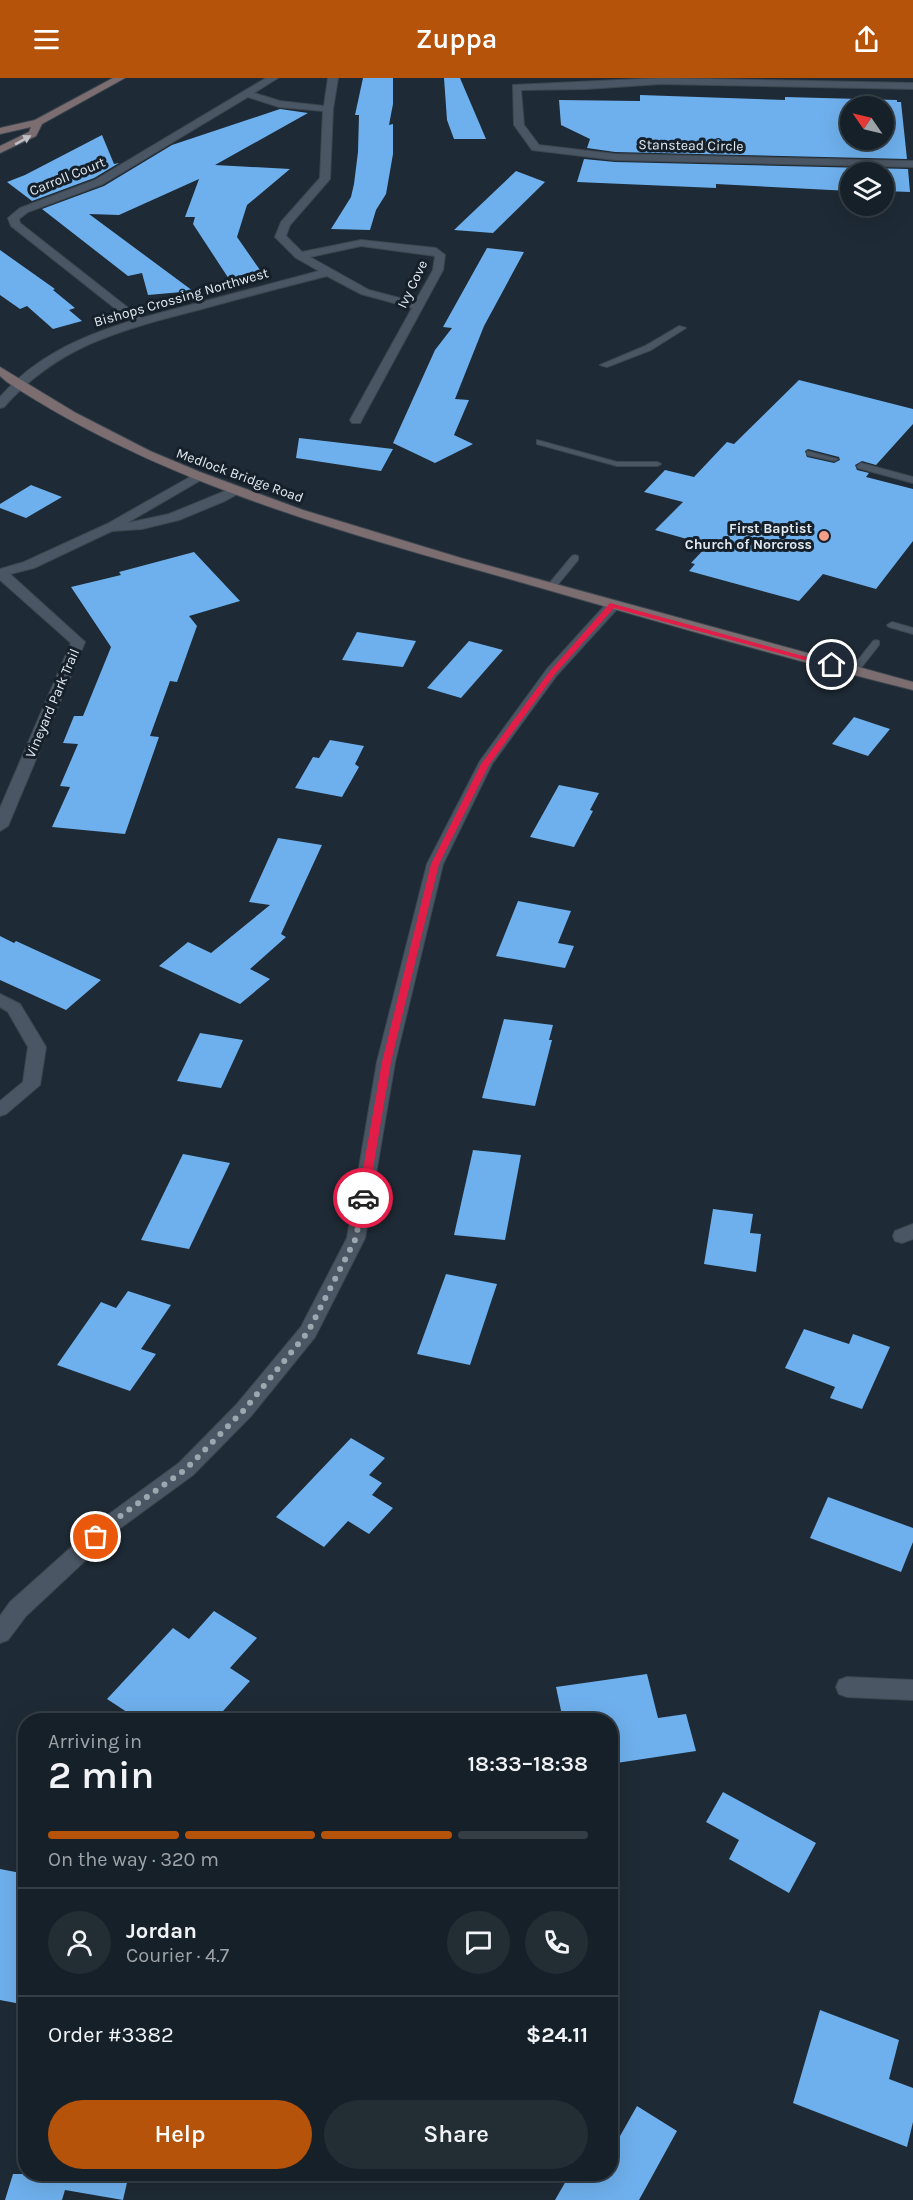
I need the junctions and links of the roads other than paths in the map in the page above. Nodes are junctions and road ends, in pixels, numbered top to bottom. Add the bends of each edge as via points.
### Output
1 (120, 78) edge
2 (273, 78) edge
3 (333, 78) edge
4 (516, 82) edge
5 (913, 86) edge
6 (247, 94) junction
7 (328, 110) junction
8 (38, 122) junction
9 (0, 131) edge
10 (0, 150) edge
11 (913, 164) edge
12 (300, 256) junction
13 (328, 272) junction
14 (418, 306) junction
15 (139, 322) junction
16 (682, 328) dead end
17 (604, 365) dead end
18 (0, 371) edge
19 (18, 384) junction
20 (0, 404) edge
21 (356, 420) dead end
22 (540, 442) dead end
23 (810, 453) dead end
24 (834, 459) dead end
25 (657, 464) dead end
26 (861, 466) dead end
27 (197, 477) junction
28 (913, 480) edge
29 (235, 492) junction
30 (110, 526) junction
31 (575, 558) dead end
32 (0, 573) edge
33 (551, 587) junction
34 (613, 605) junction
35 (892, 625) dead end
36 (913, 631) edge
37 (876, 643) dead end
38 (854, 671) junction
39 (913, 686) edge
40 (0, 826) edge
41 (0, 1000) edge
42 (0, 1110) edge
43 (0, 1633) edge
44 (847, 1687) dead end
45 (913, 1690) edge

1 - 8 street
2 - 6 street, Carroll Court
3 - 7 street
4 - 5 street, Stanstead Circle via 586,86 662,81
4 - 11 street, Stanstead Circle via 519,125 536,148 615,157
6 - 7 street via 279,104
6 - 15 street, Carroll Court via 99,182 24,210 13,218 15,224
7 - 12 street via 325,179 285,224 279,237
8 - 9 street
10 -> 8 street via 33,134
12 - 13 street
12 - 14 street, Ivy Cove via 361,243 436,250 440,255 438,270
13 - 14 street via 365,292
13 - 15 street, Bishops Crossing Northwest
14 - 21 street, Ivy Cove
15 - 19 street, Bishops Crossing Northwest via 90,338 45,363
16 - 17 lane via 648,348
18 - 19 street, Medlock Bridge Road
19 - 20 street, Bishops Crossing Northwest
19 - 27 street, Medlock Bridge Road via 137,450
22 - 25 lane via 617,464
23 - 24 lane
26 - 28 lane
27 - 29 street, Medlock Bridge Road
27 - 30 street, Vineyard Park Trail
29 - 30 street, Vineyard Park Trail via 155,522
29 - 33 street, Medlock Bridge Road
30 - 32 street, Vineyard Park Trail via 29,565
31 - 33 lane
32 - 40 street, Vineyard Park Trail via 78,642
33 - 34 street, Medlock Bridge Road
34 - 38 street, Medlock Bridge Road
34 - 43 street via 552,672 485,764 435,864 387,1062 356,1238 308,1332 244,1410 186,1469 112,1522 18,1609
35 - 36 lane
37 - 38 lane
38 - 39 street, Medlock Bridge Road
41 - 42 street via 14,1008 37,1047 31,1085
44 - 45 street

